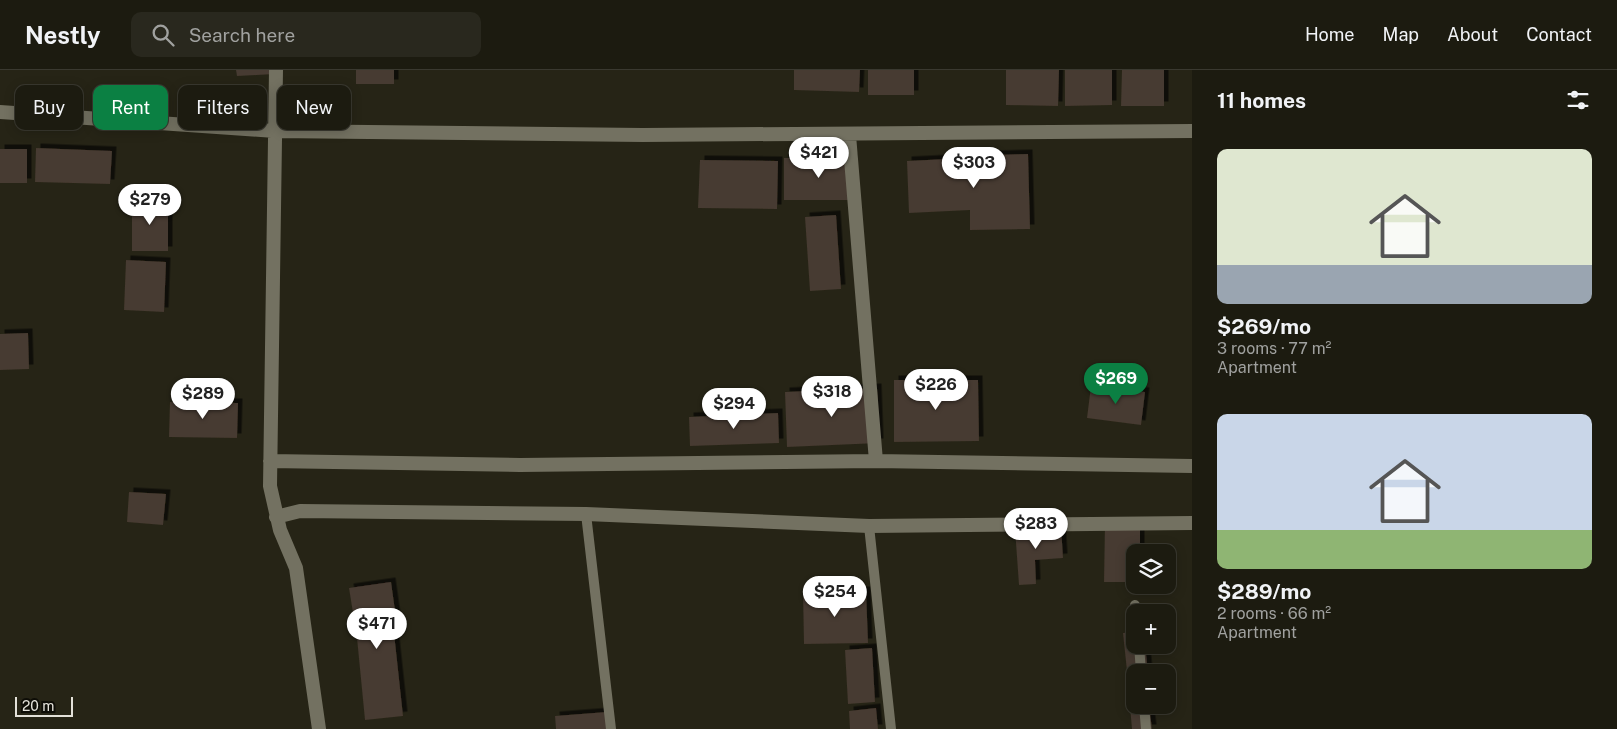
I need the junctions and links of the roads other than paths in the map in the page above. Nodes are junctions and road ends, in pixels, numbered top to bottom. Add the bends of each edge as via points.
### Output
1 (276, 70) edge
2 (0, 112) edge
3 (275, 131) junction
4 (1192, 131) edge
5 (848, 135) junction
6 (270, 461) junction
7 (876, 461) junction
8 (1192, 466) edge
9 (586, 514) junction
10 (276, 517) junction
11 (1192, 523) edge
12 (869, 526) junction
13 (1145, 714) edge
14 (319, 729) edge
15 (611, 729) edge
16 (891, 729) edge
17 (1146, 729) edge

1 - 3 street
2 - 3 street
3 - 5 street
3 - 6 street
4 - 5 street
5 - 7 street
6 - 7 street via 520,465
6 - 10 street via 270,486
7 - 8 street
9 - 10 street via 300,511
9 - 12 street
9 - 15 lane
10 - 14 street via 296,568
11 - 12 street
12 - 16 lane
13 - 17 lane

